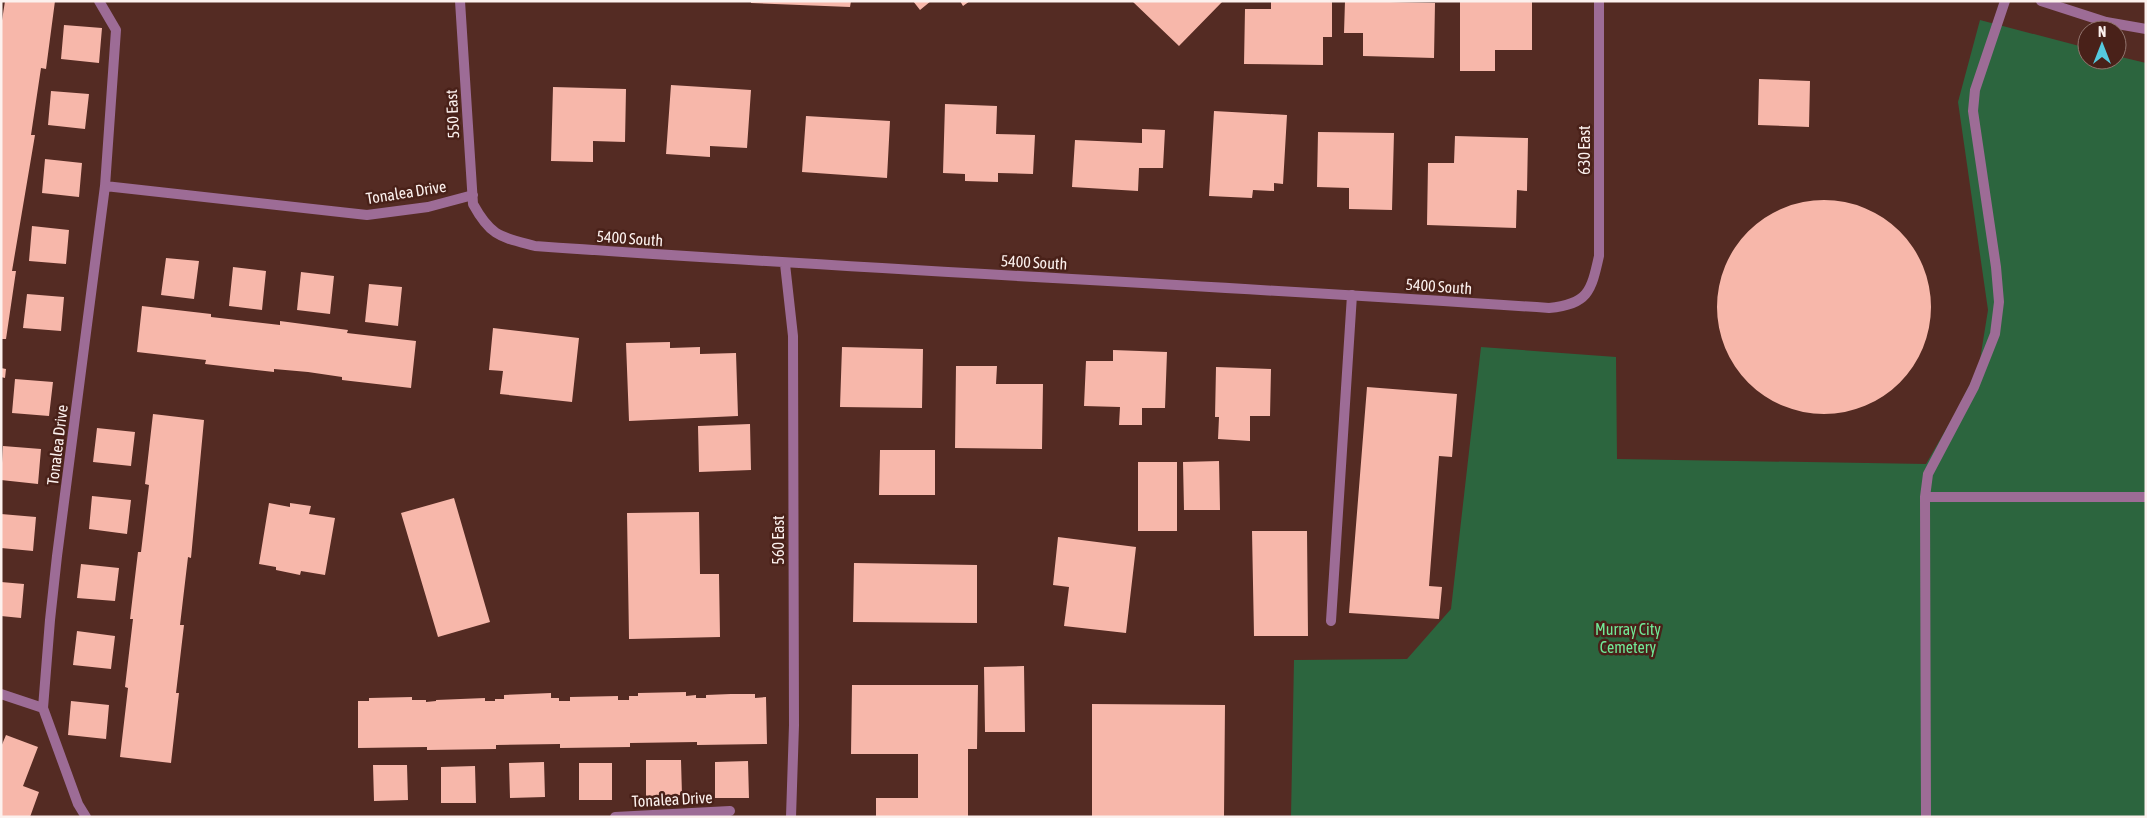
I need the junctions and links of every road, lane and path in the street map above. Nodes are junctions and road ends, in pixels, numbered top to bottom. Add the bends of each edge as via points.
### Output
1 (99, 1) edge
2 (460, 1) edge
3 (1599, 1) edge
4 (2005, 1) edge
5 (2041, 1) edge
6 (2146, 30) edge
7 (105, 186) junction
8 (473, 196) junction
9 (483, 223) joint
10 (786, 264) junction
11 (1352, 295) junction
12 (1586, 295) joint
13 (1925, 497) junction
14 (2146, 497) edge
15 (1331, 621) dead end
16 (1, 694) edge
17 (43, 708) junction
18 (730, 811) dead end
19 (86, 817) edge
20 (615, 817) edge
21 (791, 817) edge
22 (1926, 817) edge

1 - 7 street, Tonalea Drive via 116,30
2 - 8 street, 550 East
3 - 12 street, 630 East via 1599,256 1594,281
4 - 13 street via 1975,90 1973,111 1996,267 1999,302 1995,334 1974,387 1928,474
5 - 6 street via 2106,22
7 - 8 street, Tonalea Drive via 367,215 428,207
7 - 17 street, Tonalea Drive via 56,565
8 - 9 street, 550 East
9 - 10 street, 5400 South via 500,237 535,246
10 - 11 street, 5400 South
10 - 21 street, 560 East via 793,336 794,725
11 - 12 street, 5400 South via 1549,308 1569,306
11 - 15 street
13 - 14 street
13 - 22 street
16 - 17 street
17 - 19 street, Tonalea Drive via 78,804
18 - 20 street, Tonalea Drive

